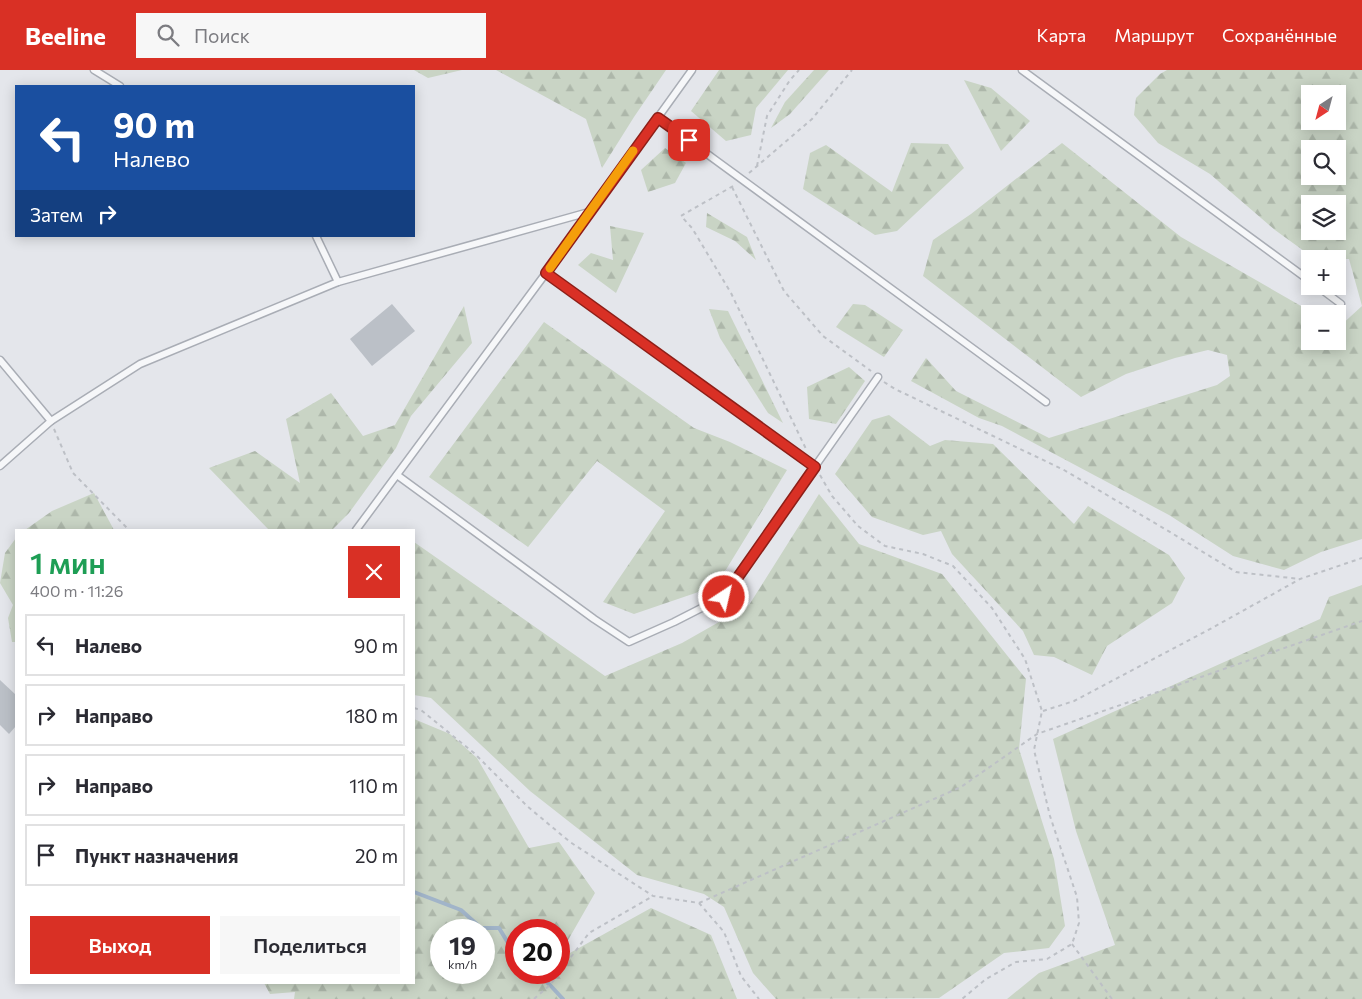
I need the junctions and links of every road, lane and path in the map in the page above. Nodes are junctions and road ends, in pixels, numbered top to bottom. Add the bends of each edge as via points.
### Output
1 (94, 70) edge
2 (692, 70) edge
3 (799, 70) edge
4 (852, 70) edge
5 (1022, 70) edge
6 (118, 85) edge
7 (658, 118) junction
8 (757, 166) junction
9 (744, 176) dead end
10 (738, 182) dead end
11 (732, 187) junction
12 (588, 212) junction
13 (316, 237) edge
14 (546, 273) junction
15 (1301, 274) edge
16 (338, 282) junction
17 (1330, 295) edge
18 (1342, 304) dead end
19 (0, 360) edge
20 (878, 377) junction
21 (1046, 402) dead end
22 (51, 421) junction
23 (806, 449) dead end
24 (0, 466) edge
25 (815, 467) junction
26 (397, 475) junction
27 (128, 529) edge
28 (357, 529) edge
29 (1362, 558) edge
30 (1300, 579) junction
31 (1362, 621) edge
32 (415, 708) edge
33 (1042, 711) junction
34 (1037, 734) junction
35 (653, 896) junction
36 (699, 903) junction
37 (1072, 944) junction
38 (534, 999) edge
39 (759, 999) edge
40 (962, 999) edge
41 (1112, 999) edge

1 - 6 lane
2 - 7 lane
3 - 8 path via 767,116
4 - 8 path via 812,119
5 - 15 lane
7 - 12 lane
7 - 21 lane
8 - 9 path
10 - 11 path
11 - 20 path via 784,291 823,336
11 - 23 path via 681,216 692,228 731,293
12 - 14 lane
12 - 16 lane
13 - 16 lane
14 - 25 lane
14 - 26 lane
16 - 22 lane via 140,364
17 - 18 lane
19 - 22 lane
20 - 25 lane
20 - 30 path via 895,389 1064,470 1236,572
22 - 24 lane
22 - 27 path via 73,474
25 - 26 lane via 724,597 629,642
25 - 33 path via 832,496 858,526 885,546 923,554 952,566 992,608 1025,659
26 - 28 lane
29 - 30 path
30 - 33 path via 1074,700
31 - 34 path
32 - 35 path via 474,753 527,806 570,842
33 - 34 path
34 - 36 path via 961,787
34 - 37 path via 1034,750 1050,816 1077,897 1078,923
35 - 36 path
35 - 38 path via 589,933 550,985
36 - 39 path via 724,932 741,976
37 - 40 path via 1047,958 1016,962 986,979
37 - 41 path

